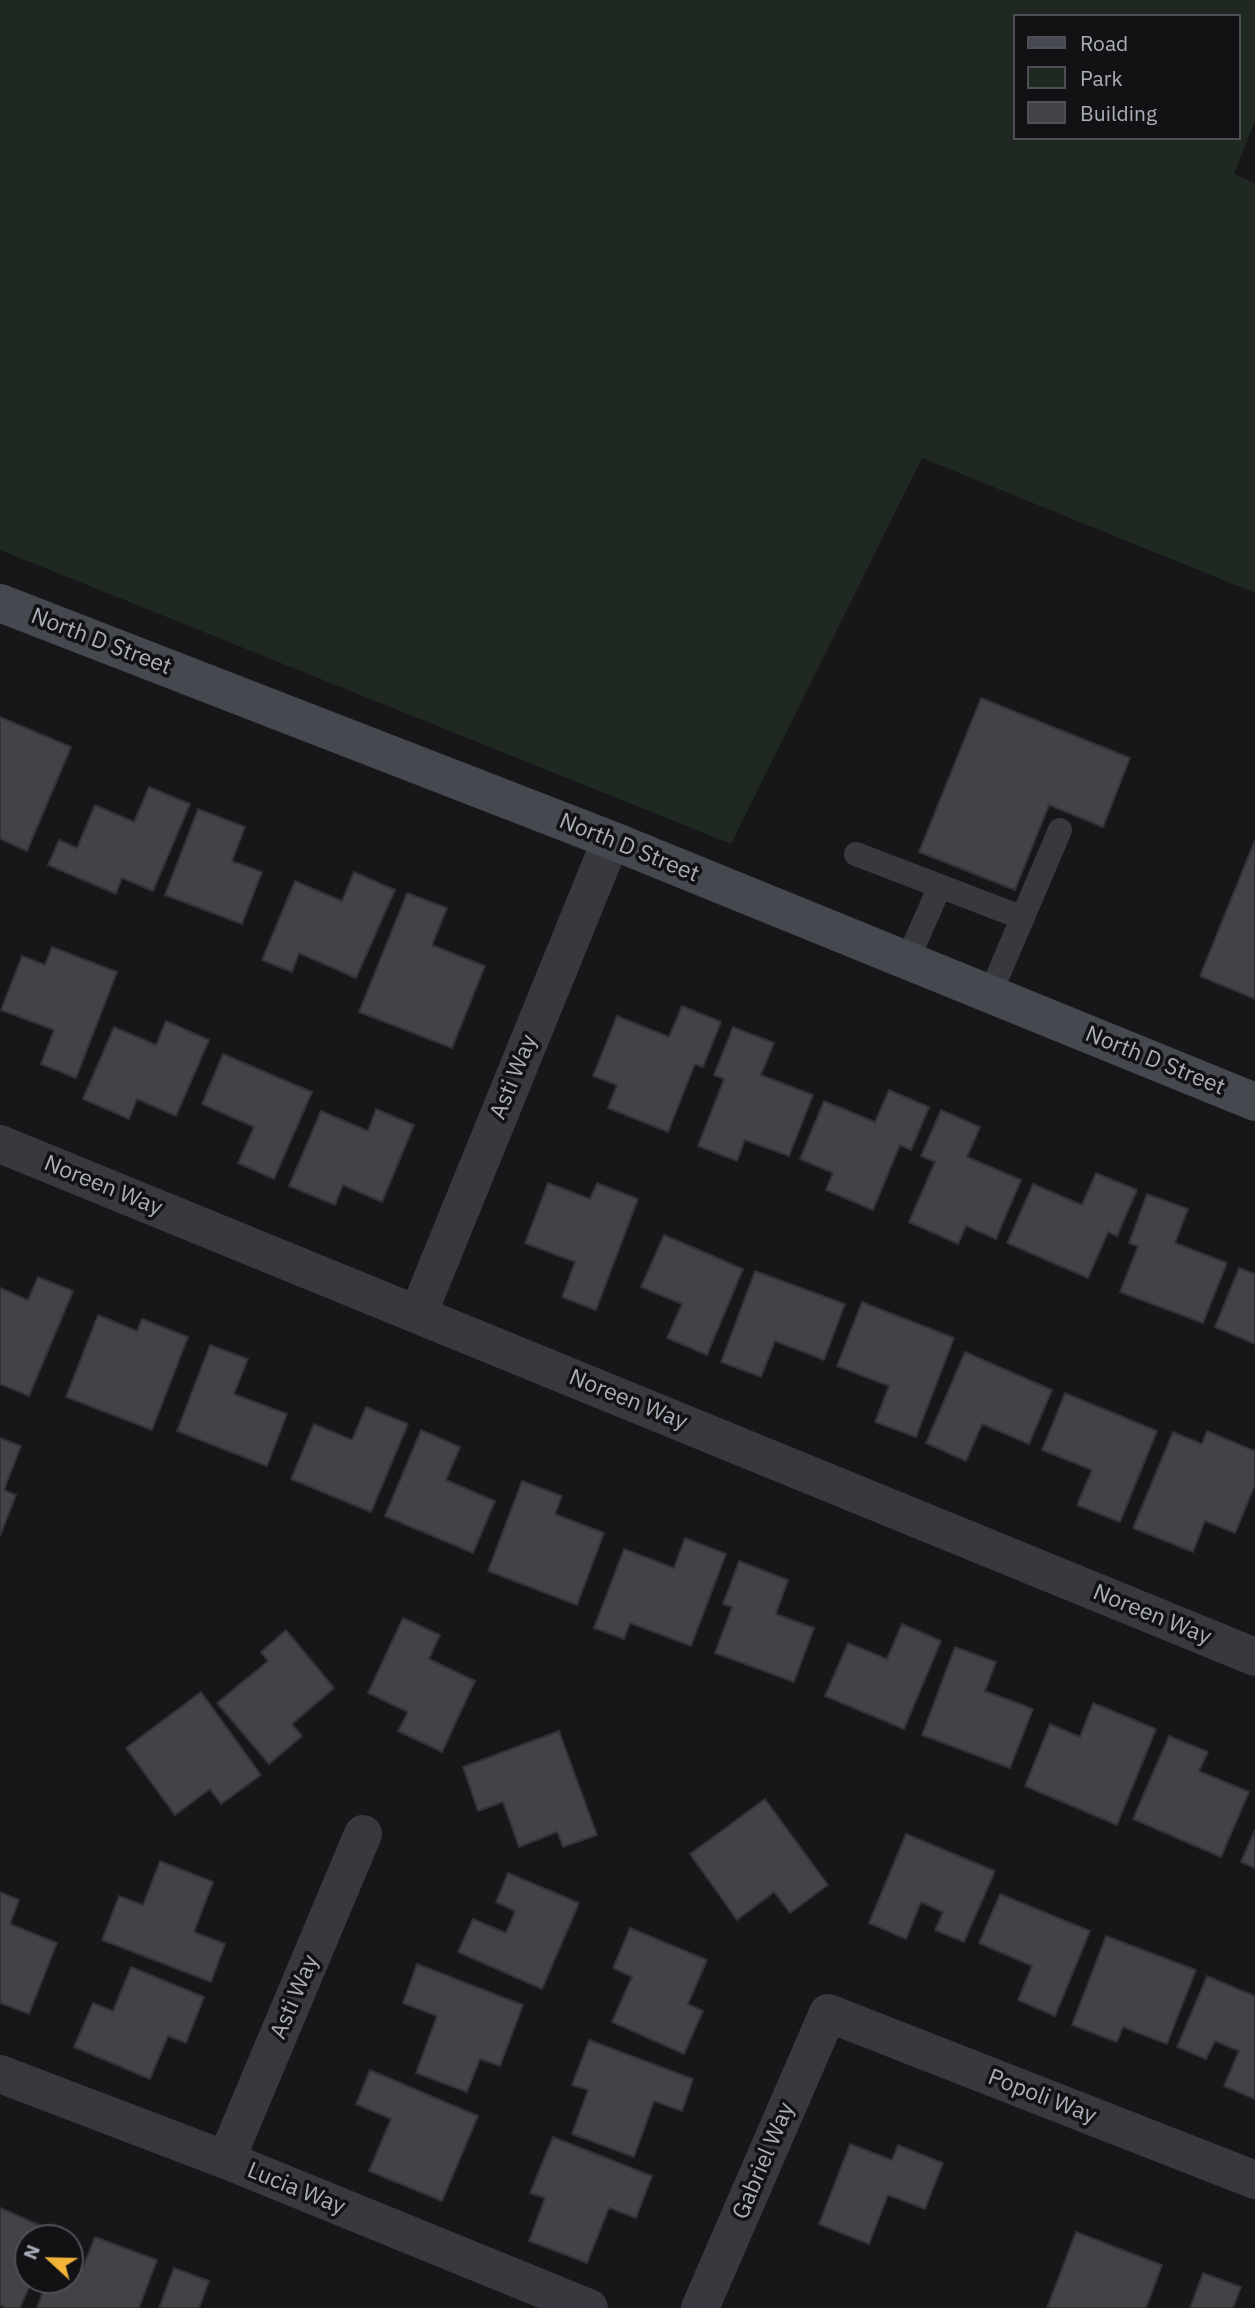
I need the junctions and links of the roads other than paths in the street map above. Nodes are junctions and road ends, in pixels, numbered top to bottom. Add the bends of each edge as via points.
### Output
1 (0, 603) edge
2 (1060, 830) dead end
3 (611, 841) junction
4 (856, 854) dead end
5 (940, 886) junction
6 (1023, 918) junction
7 (907, 961) junction
8 (990, 994) junction
9 (1255, 1102) edge
10 (0, 1144) edge
11 (418, 1314) junction
12 (1255, 1657) edge
13 (363, 1834) dead end
14 (828, 2013) joint
15 (0, 2074) edge
16 (226, 2160) junction
17 (1255, 2180) edge
18 (589, 2308) edge
19 (700, 2308) edge

1 - 3 street, North D Street
2 - 6 lane
3 - 7 street, North D Street
3 - 11 street, Asti Way
4 - 5 lane
5 - 6 lane
5 - 7 lane
6 - 8 lane
7 - 8 street, North D Street
8 - 9 street, North D Street
10 - 11 street, Noreen Way
11 - 12 street, Noreen Way
13 - 16 street, Asti Way
14 - 17 street, Popoli Way
14 - 19 street, Gabriel Way
15 - 16 street, Lucia Way
16 - 18 street, Lucia Way

